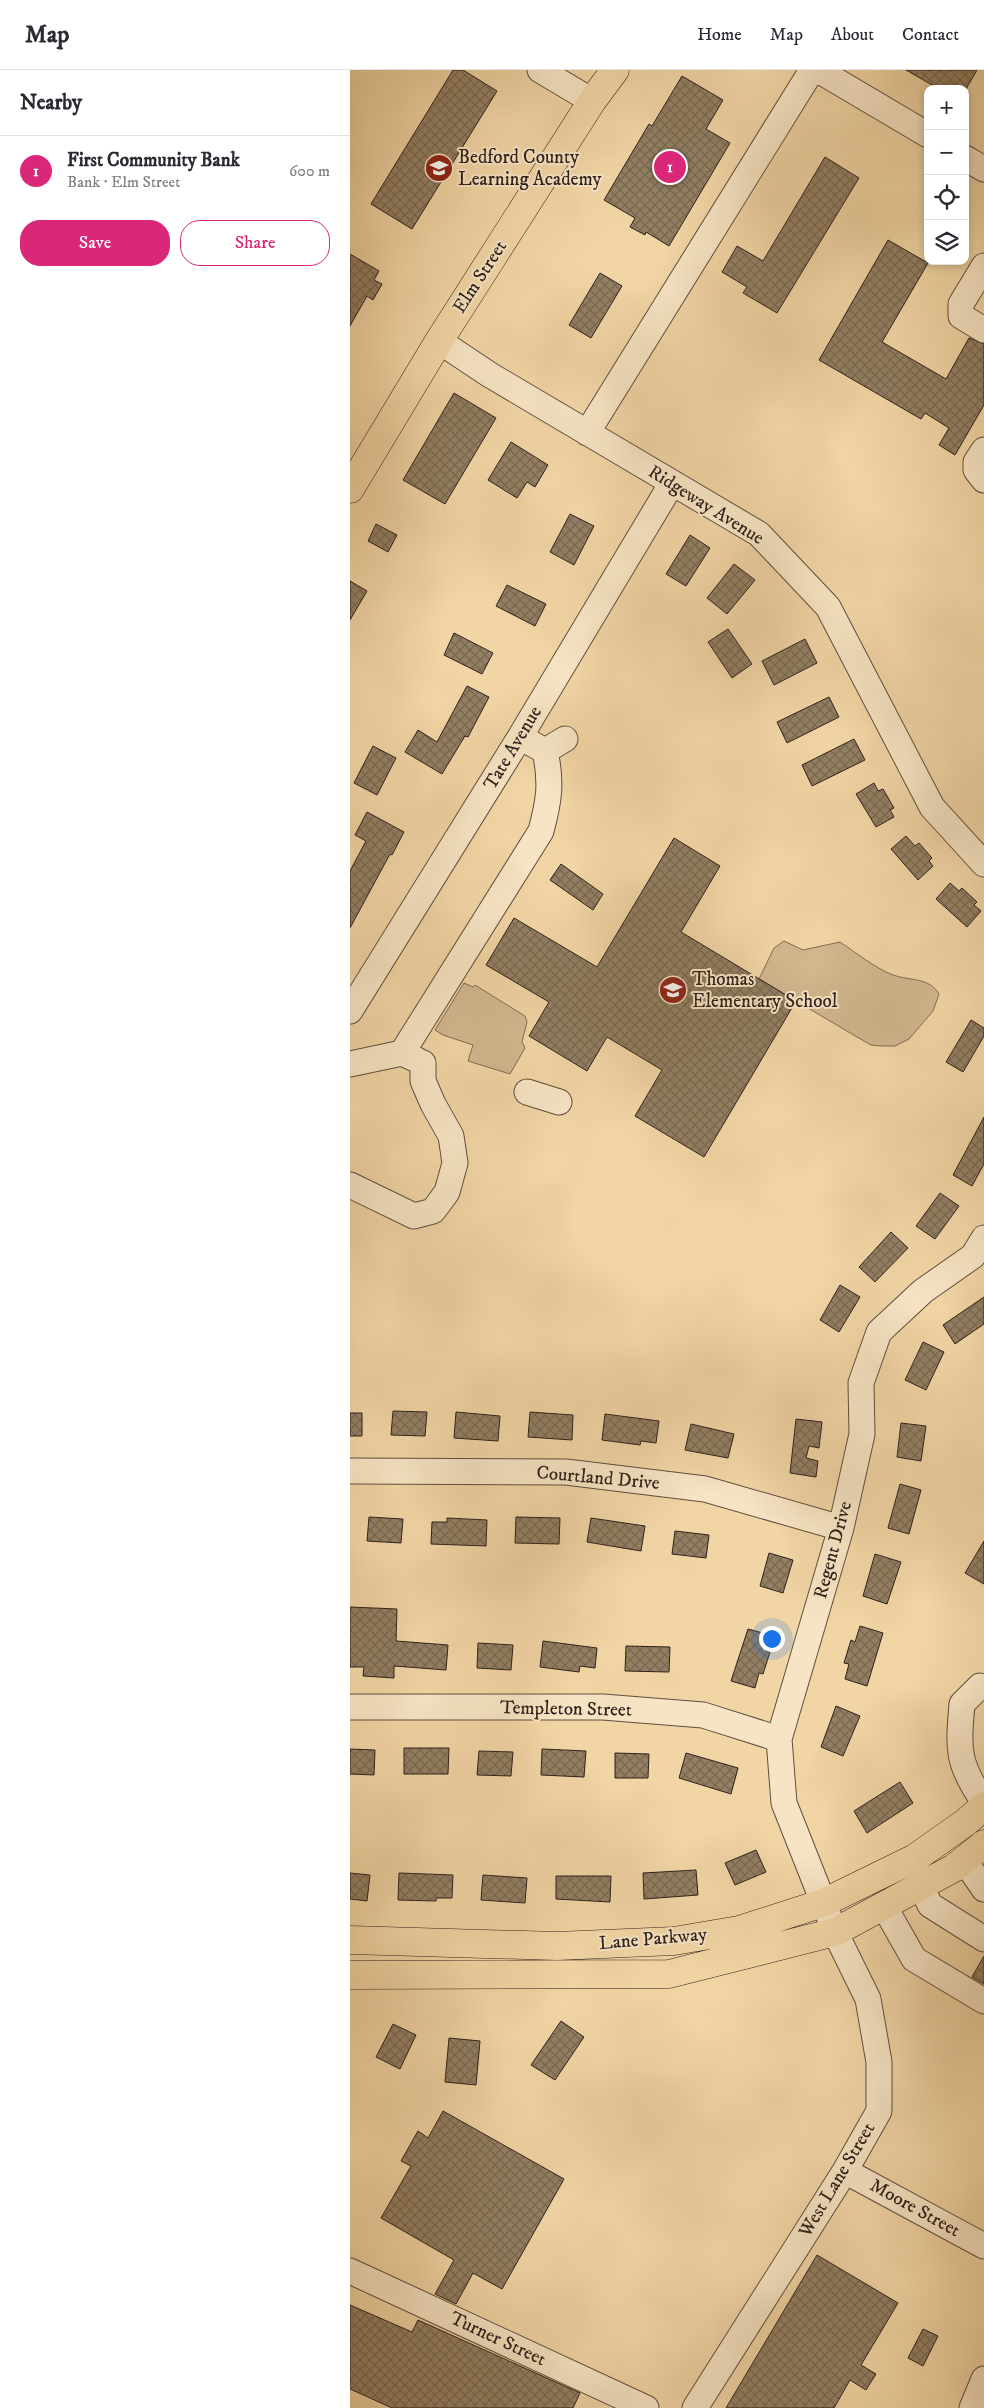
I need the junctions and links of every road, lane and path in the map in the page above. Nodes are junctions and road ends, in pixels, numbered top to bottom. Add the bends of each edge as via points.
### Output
1 (540, 70) edge
2 (615, 70) edge
3 (812, 70) edge
4 (818, 70) edge
5 (854, 79) edge
6 (592, 101) junction
7 (924, 132) edge
8 (969, 160) edge
9 (984, 169) edge
10 (980, 272) edge
11 (984, 330) edge
12 (439, 341) junction
13 (587, 433) junction
14 (672, 483) junction
15 (350, 489) edge
16 (520, 736) junction
17 (984, 864) edge
18 (350, 1011) edge
19 (420, 1061) junction
20 (350, 1064) edge
21 (528, 1092) dead end
22 (559, 1102) dead end
23 (350, 1185) edge
24 (984, 1238) edge
25 (350, 1471) edge
26 (841, 1528) junction
27 (982, 1682) edge
28 (350, 1708) edge
29 (779, 1739) junction
30 (984, 1804) edge
31 (974, 1852) edge
32 (920, 1886) junction
33 (984, 1889) edge
34 (823, 1903) junction
35 (884, 1906) junction
36 (835, 1932) junction
37 (984, 1939) edge
38 (350, 1940) edge
39 (350, 1975) edge
40 (984, 2001) edge
41 (845, 2171) junction
42 (984, 2246) edge
43 (350, 2271) edge
44 (984, 2379) edge
45 (646, 2408) edge
46 (695, 2408) edge
47 (972, 2408) edge

1 - 6 street
2 - 6 main road, Elm Street
3 - 13 street
4 - 5 street
5 - 7 street
6 - 12 main road, Elm Street
8 - 9 street
10 - 11 street via 961,304 961,316
12 - 13 street, Ridgeway Avenue
12 - 15 main road, Elm Street
13 - 14 street, Ridgeway Avenue
14 - 16 street, Tate Avenue
14 - 17 street, Ridgeway Avenue via 759,534 828,606 932,807
16 - 18 street, Tate Avenue
16 - 19 street via 557,761 541,831
19 - 20 street
19 - 23 street via 433,1104 451,1136 455,1163 447,1192 433,1211 414,1216
21 - 22 street
24 - 26 street, Regent Drive via 973,1256 922,1291 879,1332 861,1383 862,1434
25 - 26 street, Courtland Drive via 566,1472 705,1489
26 - 29 street, Regent Drive
27 - 30 street via 962,1704 958,1743 967,1778
28 - 29 street, Templeton Street via 603,1707 703,1715
29 - 34 street, Regent Drive via 784,1803
30 - 34 main road, Lane Parkway via 966,1822 915,1858
31 - 32 main road, Lane Parkway via 954,1868
31 - 33 street
32 - 35 main road, Lane Parkway
32 - 37 street via 930,1905
34 - 36 street, West Lane Street
34 - 38 main road, Lane Parkway via 740,1930 674,1941 557,1946
35 - 36 main road, Lane Parkway
35 - 40 street via 914,1959
36 - 39 main road, Lane Parkway via 669,1974
36 - 41 street, West Lane Street via 868,1999 878,2062 878,2110
41 - 42 street, Moore Street
41 - 46 street, West Lane Street
43 - 45 street, Turner Street
44 - 47 street

